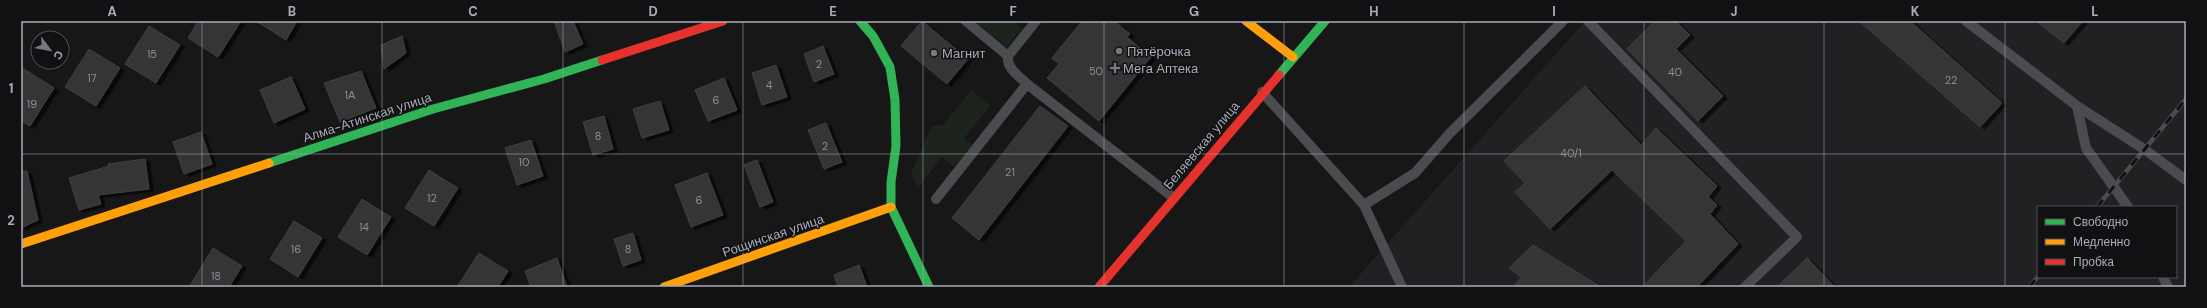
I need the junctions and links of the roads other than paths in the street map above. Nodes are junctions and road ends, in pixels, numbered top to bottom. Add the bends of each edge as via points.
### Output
1 (723, 21) edge
2 (860, 21) edge
3 (966, 21) edge
4 (1036, 21) edge
5 (1246, 21) edge
6 (1325, 21) edge
7 (1563, 21) edge
8 (1588, 21) edge
9 (1966, 21) edge
10 (1008, 56) junction
11 (1293, 57) junction
12 (1027, 84) junction
13 (1262, 92) junction
14 (2077, 106) junction
15 (2186, 180) edge
16 (1174, 198) junction
17 (936, 199) dead end
18 (1364, 205) junction
19 (2127, 206) edge
20 (891, 207) junction
21 (21, 244) edge
22 (2164, 278) edge
23 (664, 287) edge
24 (929, 287) edge
25 (1099, 287) edge
26 (1402, 287) edge
27 (1745, 287) edge
28 (2168, 287) edge

1 - 21 street, Алма-Атинская улица via 544,79 432,109
2 - 20 street via 873,36 890,66 895,100 896,146 891,182
3 - 10 lane
4 - 10 lane
5 - 11 street
6 - 11 street, Беляевская улица
7 - 18 lane via 1450,133 1415,173
8 - 27 lane via 1797,237
9 - 14 lane
10 - 12 lane via 1007,62 1011,68
11 - 13 street, Беляевская улица
12 - 16 lane
12 - 17 lane
13 - 16 street, Беляевская улица
13 - 18 lane
14 - 15 lane via 2144,149
14 - 19 lane via 2086,148
16 - 25 street, Беляевская улица
18 - 26 lane
20 - 23 street, Рощинская улица
20 - 24 street
22 - 28 lane

